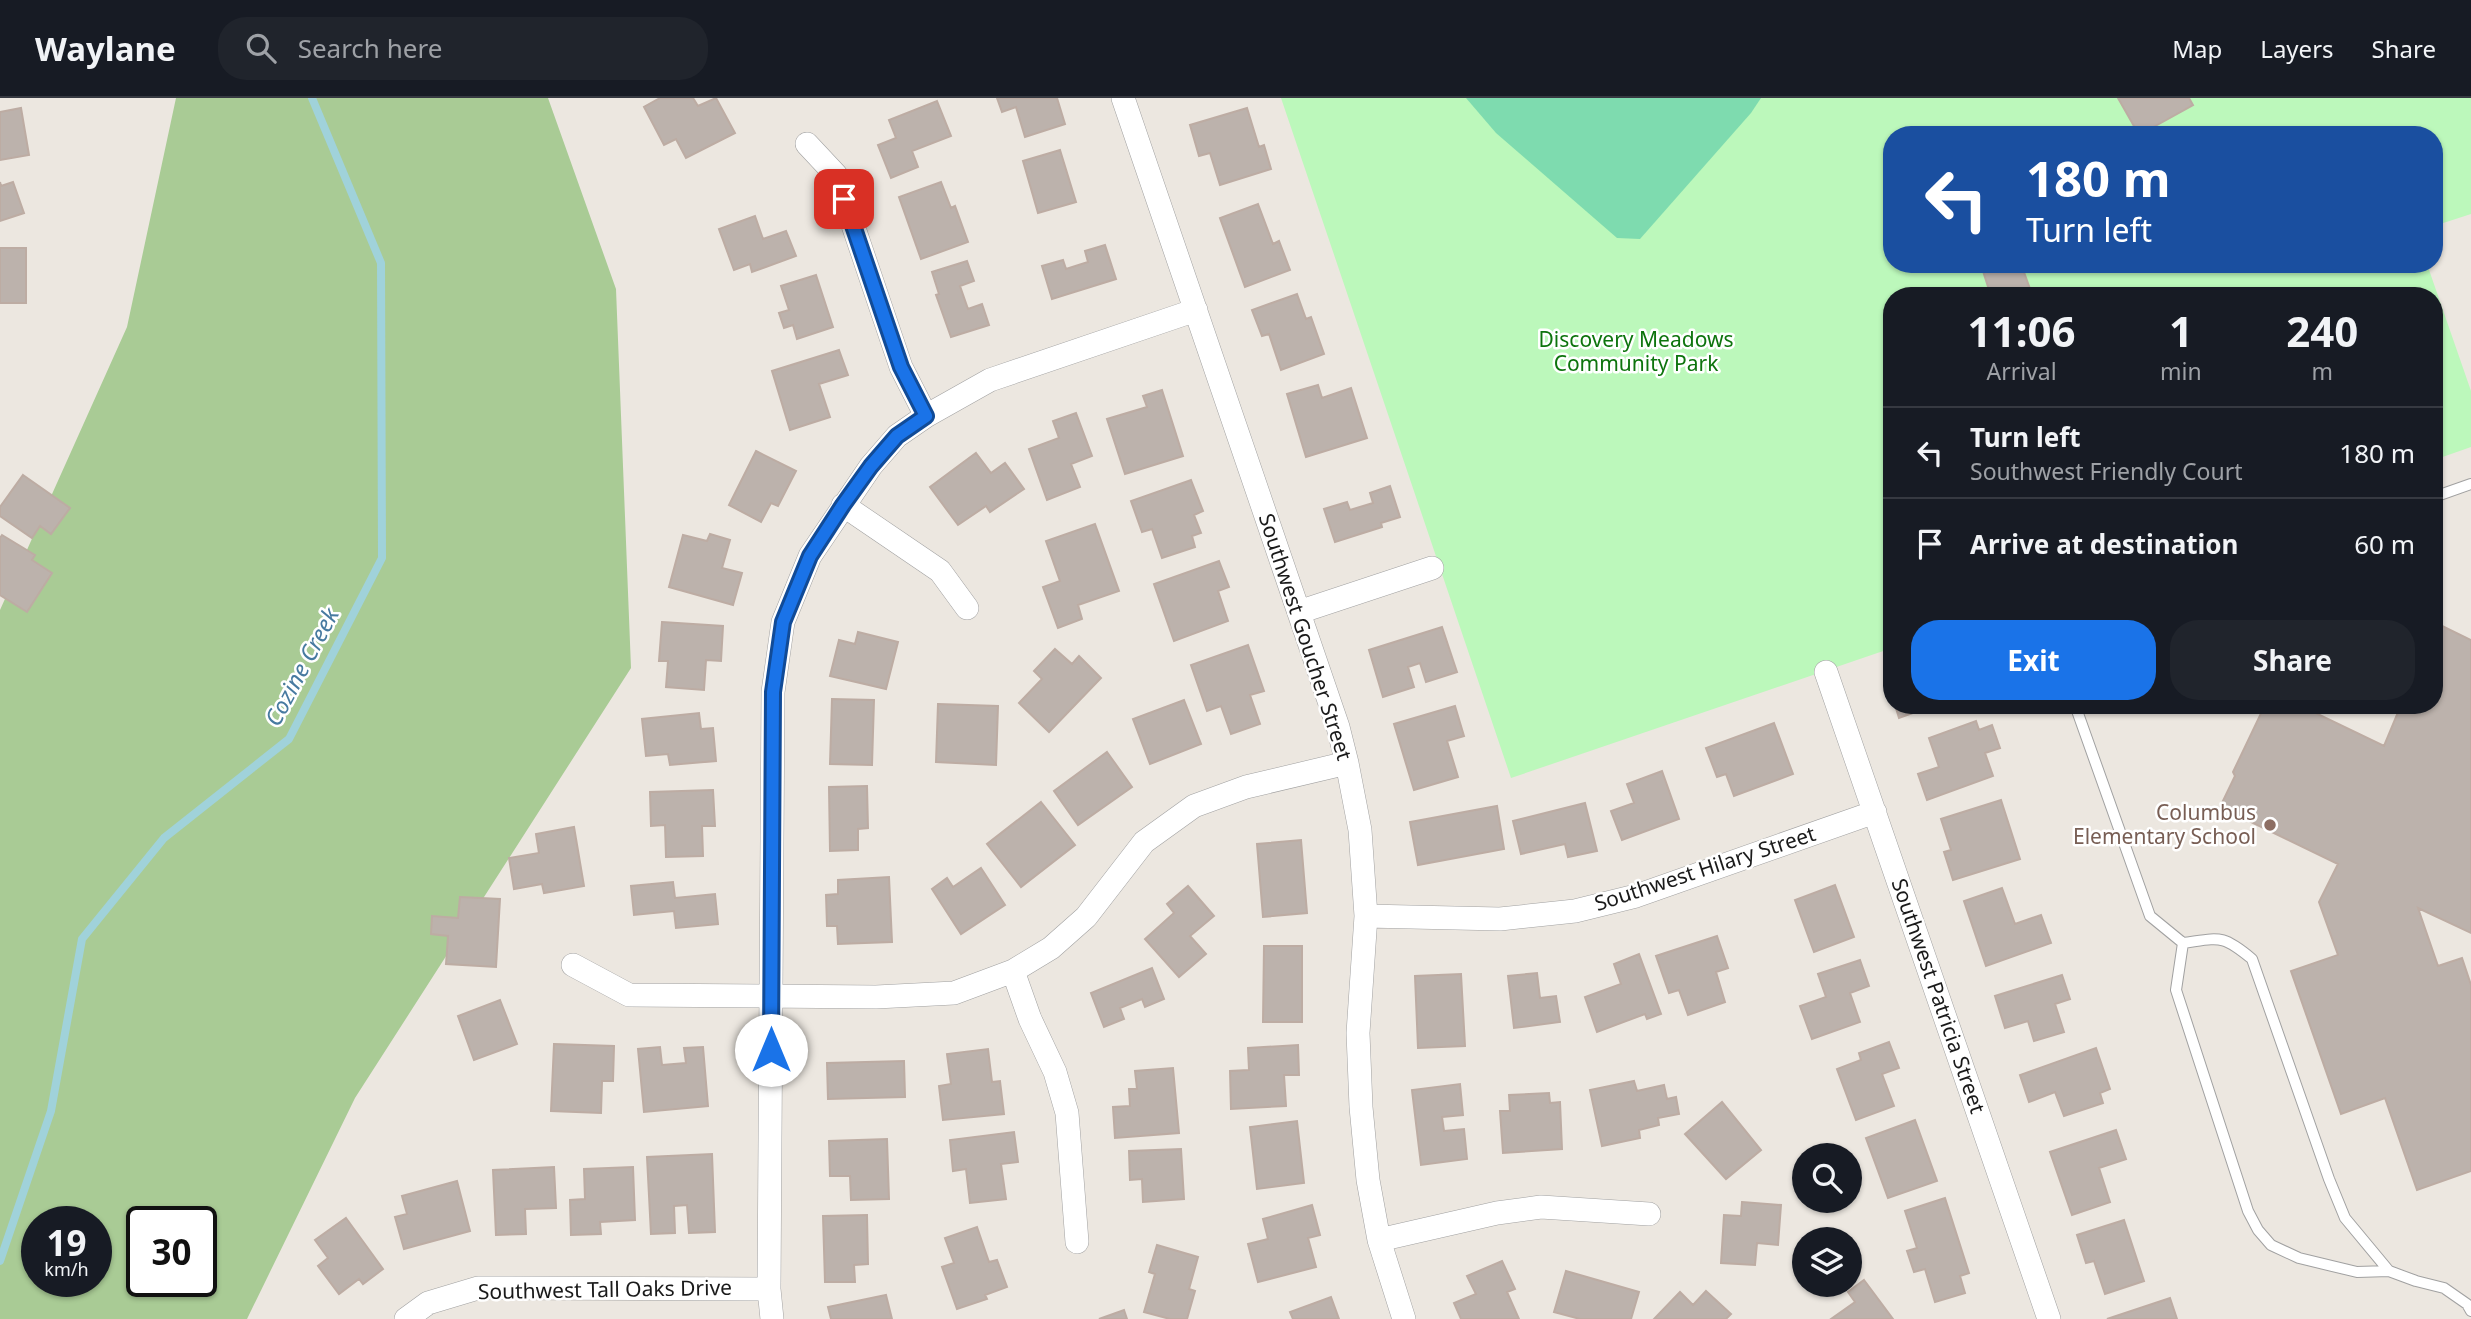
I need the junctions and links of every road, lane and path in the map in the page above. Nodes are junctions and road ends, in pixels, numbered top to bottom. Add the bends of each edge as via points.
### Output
1 (1123, 98) edge
2 (807, 144) dead end
3 (1196, 310) junction
4 (926, 416) junction
5 (2471, 484) edge
6 (2443, 494) edge
7 (843, 505) junction
8 (1432, 568) dead end
9 (967, 608) dead end
10 (1298, 612) junction
11 (1826, 673) dead end
12 (2078, 714) edge
13 (1347, 763) junction
14 (1875, 812) junction
15 (1366, 916) junction
16 (2183, 943) junction
17 (573, 965) dead end
18 (1013, 971) junction
19 (772, 997) junction
20 (1649, 1214) dead end
21 (1380, 1240) junction
22 (1077, 1242) dead end
23 (2389, 1270) junction
24 (769, 1289) junction
25 (2471, 1311) edge
26 (406, 1319) edge
27 (772, 1319) edge
28 (1404, 1319) edge
29 (2049, 1319) edge

1 - 3 street, Southwest Goucher Street
2 - 4 street via 836,175 901,367
3 - 4 street via 990,380
3 - 10 street, Southwest Goucher Street
4 - 7 street via 897,436
5 - 6 lane
7 - 9 street via 940,571
7 - 19 street via 810,556 783,622 773,692
8 - 10 street
10 - 13 street, Southwest Goucher Street
11 - 14 street, Southwest Patricia Street
12 - 16 lane via 2150,916
13 - 15 street, Southwest Goucher Street via 1360,830
13 - 18 street via 1246,787 1194,806 1144,842 1086,917 1051,948
14 - 15 street, Southwest Hilary Street via 1636,896 1575,911 1500,919
14 - 29 street, Southwest Patricia Street
15 - 21 street, Southwest Goucher Street via 1358,1033 1361,1107 1367,1180
16 - 23 lane via 2231,941 2252,959 2345,1218
16 - 23 lane via 2176,990 2258,1230 2271,1245 2299,1258 2357,1272
17 - 19 street via 629,995
18 - 19 street via 954,993
18 - 22 street via 1067,1112
19 - 24 street
20 - 21 street via 1541,1206
21 - 28 street, Southwest Goucher Street
23 - 25 lane via 2444,1288
24 - 26 street, Southwest Tall Oaks Drive via 478,1288 428,1303
24 - 27 street

